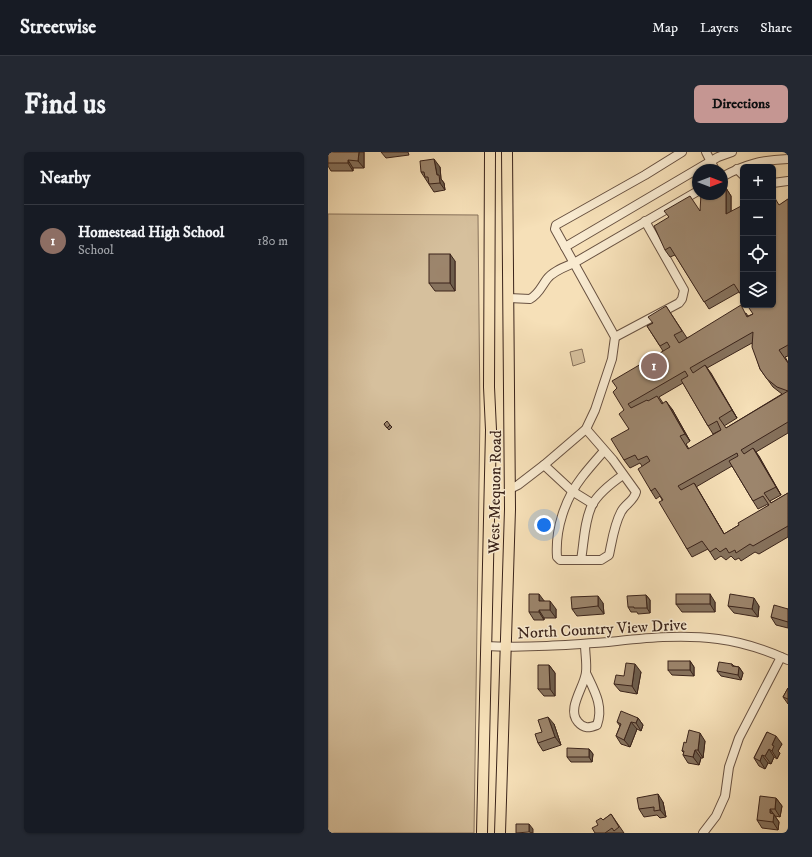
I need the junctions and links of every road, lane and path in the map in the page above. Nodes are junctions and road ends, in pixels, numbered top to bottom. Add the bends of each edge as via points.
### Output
1 (490, 152) edge
2 (507, 152) edge
3 (682, 152) edge
4 (706, 152) edge
5 (732, 152) edge
6 (788, 158) edge
7 (711, 162) junction
8 (747, 164) edge
9 (740, 172) edge
10 (728, 175) edge
11 (788, 181) edge
12 (776, 183) edge
13 (692, 194) edge
14 (645, 221) junction
15 (565, 247) junction
16 (574, 263) junction
17 (509, 298) junction
18 (615, 336) junction
19 (586, 429) junction
20 (604, 451) junction
21 (544, 465) junction
22 (623, 474) junction
23 (510, 489) junction
24 (572, 491) junction
25 (593, 504) junction
26 (581, 560) junction
27 (585, 644) junction
28 (486, 646) junction
29 (506, 647) junction
30 (784, 658) edge
31 (586, 673) junction
32 (482, 833) edge
33 (500, 833) edge
34 (703, 833) edge

1 - 28 main road, West Mequon Road via 491,430
2 - 17 main road, West Mequon Road
3 - 15 street via 556,225 555,229
4 - 7 street
5 - 7 street
6 - 8 street
7 - 15 street
9 - 10 street
11 - 12 street
13 - 14 street
14 - 16 street
14 - 18 street via 684,290 682,299 679,303
15 - 16 street
16 - 17 street via 559,269 530,299
16 - 18 street
17 - 23 main road, West Mequon Road
18 - 19 street via 612,359
19 - 20 street
19 - 21 street
20 - 22 street
20 - 24 street
21 - 23 street
21 - 24 street
22 - 25 street
22 - 26 street via 636,492 617,521 609,555 601,560
23 - 29 main road, West Mequon Road
24 - 25 street
24 - 26 street via 560,523 556,543 557,557 560,560
25 - 26 street via 587,522
27 - 29 street, North Country View Drive
27 - 30 street, North Country View Drive via 666,636 718,639 754,646
27 - 31 street
28 - 29 street, North Country View Drive
28 - 32 main road, West Mequon Road
29 - 33 main road, West Mequon Road
30 - 34 street via 739,738 729,767 725,796 716,816
31 - 31 street via 597,698 601,717 597,725 588,728 581,726 575,719 574,709

